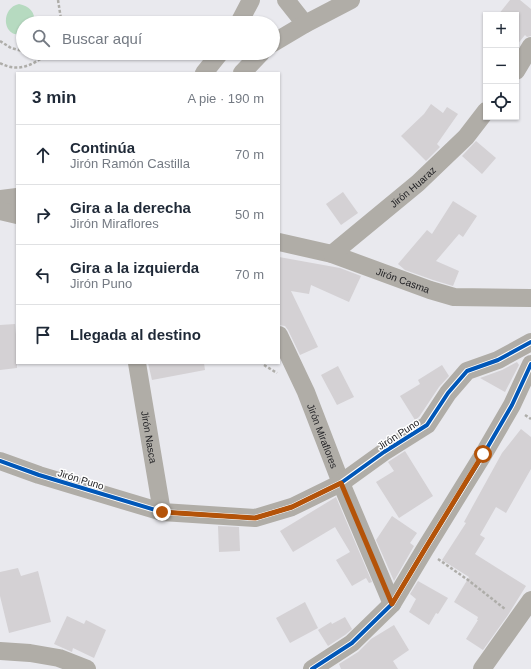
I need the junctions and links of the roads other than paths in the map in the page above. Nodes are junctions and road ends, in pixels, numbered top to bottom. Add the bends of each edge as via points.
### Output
1 (251, 0) edge
2 (286, 0) edge
3 (351, 0) edge
4 (243, 16) edge
5 (305, 24) junction
6 (280, 39) edge
7 (531, 46) edge
8 (214, 60) edge
9 (255, 60) edge
10 (519, 65) edge
11 (205, 72) edge
12 (243, 72) edge
13 (483, 115) edge
14 (16, 197) edge
15 (0, 199) edge
16 (0, 211) edge
17 (16, 215) edge
18 (280, 242) edge
19 (332, 254) junction
20 (531, 298) edge
21 (280, 337) edge
22 (531, 342) edge
23 (137, 364) edge
24 (531, 364) edge
25 (0, 461) edge
26 (341, 483) junction
27 (162, 512) junction
28 (531, 600) edge
29 (392, 604) junction
30 (0, 651) edge
31 (87, 669) edge
32 (312, 669) edge
33 (482, 669) edge

1 - 4 street
2 - 5 street
3 - 5 street
5 - 6 street
7 - 10 street
8 - 11 street
9 - 12 street
13 - 19 street, Jirón Huaraz via 466,137 418,183
14 - 15 street
16 - 17 street
18 - 19 street, Jirón Casma
19 - 20 street, Jirón Casma via 454,297
21 - 26 street, Jirón Miraflores via 306,392
22 - 26 street, Jirón Puno via 498,360 467,372 427,425
23 - 27 street, Jirón Nasca
24 - 29 street via 501,423
25 - 27 street, Jirón Puno
26 - 27 street, Jirón Puno via 292,507 255,518
26 - 29 street, Jirón Miraflores
28 - 33 street
29 - 32 street via 352,643
30 - 31 street via 59,658

